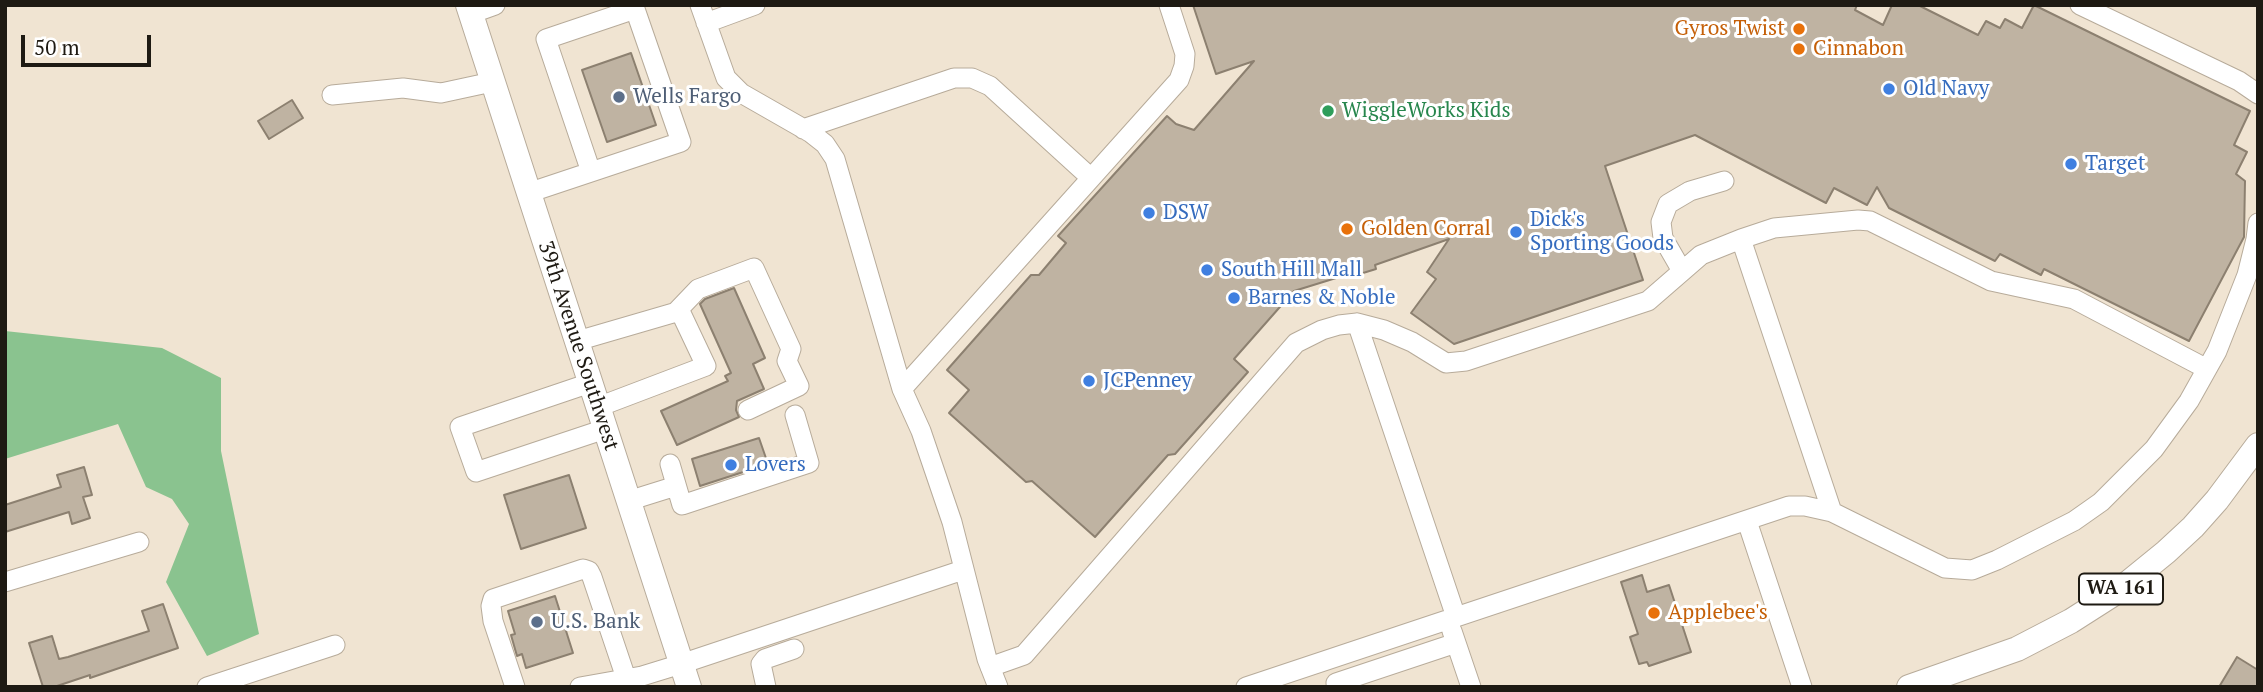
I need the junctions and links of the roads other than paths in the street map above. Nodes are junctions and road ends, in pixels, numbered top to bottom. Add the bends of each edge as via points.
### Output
1 (495, 5) edge
2 (755, 5) edge
3 (1169, 5) edge
4 (2080, 5) edge
5 (636, 7) edge
6 (469, 9) edge
7 (703, 14) edge
8 (492, 82) junction
9 (2258, 94) edge
10 (332, 95) dead end
11 (803, 129) junction
12 (591, 172) junction
13 (1091, 178) junction
14 (1724, 181) dead end
15 (528, 193) junction
16 (2258, 223) edge
17 (1741, 239) junction
18 (1682, 271) junction
19 (676, 312) junction
20 (1357, 323) junction
21 (577, 341) junction
22 (2207, 369) junction
23 (590, 383) junction
24 (902, 389) junction
25 (748, 410) dead end
26 (794, 415) dead end
27 (602, 418) junction
28 (2258, 445) edge
29 (2249, 463) edge
30 (670, 464) dead end
31 (676, 486) junction
32 (628, 501) junction
33 (1832, 512) junction
34 (1747, 521) junction
35 (139, 542) dead end
36 (963, 570) junction
37 (5, 582) edge
38 (1452, 618) junction
39 (1456, 643) junction
40 (335, 645) dead end
41 (794, 649) dead end
42 (1973, 666) junction
43 (990, 667) junction
44 (685, 675) edge
45 (628, 683) edge
46 (1336, 683) dead end
47 (207, 687) edge
48 (515, 687) edge
49 (580, 687) edge
50 (766, 687) edge
51 (998, 687) edge
52 (1246, 687) edge
53 (1471, 687) edge
54 (1802, 687) edge
55 (1909, 687) edge
56 (1945, 687) edge

1 - 6 street
2 - 7 street
3 - 13 street via 1185,54 1179,80
4 - 9 street
5 - 12 street via 546,40
5 - 12 street via 681,142
6 - 8 main road, 39th Avenue Southwest
7 - 11 street via 726,78 741,93
8 - 10 street via 441,93 403,88
8 - 15 main road, 39th Avenue Southwest
11 - 13 street via 954,78 972,78 990,86
11 - 24 street via 825,144 835,159
12 - 15 street
13 - 24 street
14 - 18 street via 1690,191 1668,204 1661,222 1663,238
15 - 21 main road, 39th Avenue Southwest
16 - 22 street via 2238,299
17 - 18 street via 1701,255
17 - 22 street via 1774,228 1870,221 1991,281 2074,299
17 - 33 street
18 - 20 street via 1648,301 1466,361 1447,363 1392,332
19 - 21 street
19 - 25 street via 698,289 754,268 791,349 787,361 799,386
19 - 27 street via 681,311 706,366
20 - 38 street
20 - 43 street via 1322,330 1296,343 1024,655
21 - 23 main road, 39th Avenue Southwest
22 - 33 street via 2154,449 2101,502 2074,521 1972,570 1945,568
23 - 27 main road, 39th Avenue Southwest
23 - 27 street via 460,427 476,472
24 - 36 street via 939,481
26 - 31 street via 808,463 682,505
27 - 32 main road, 39th Avenue Southwest
28 - 29 main road, WA 161
29 - 42 main road, WA 161 via 2193,527 2118,591 2046,635
30 - 31 street
31 - 32 street
32 - 44 main road, 39th Avenue Southwest
33 - 34 street via 1789,506
34 - 38 street
34 - 54 street
35 - 37 street
36 - 43 street
36 - 44 street
38 - 39 street
38 - 52 street
39 - 46 street
39 - 53 street
40 - 47 street
41 - 50 street via 761,664
42 - 55 main road, WA 161
42 - 56 street
43 - 51 street
44 - 45 street
45 - 48 street via 597,589 589,571 583,569 494,599 493,621
45 - 49 street

